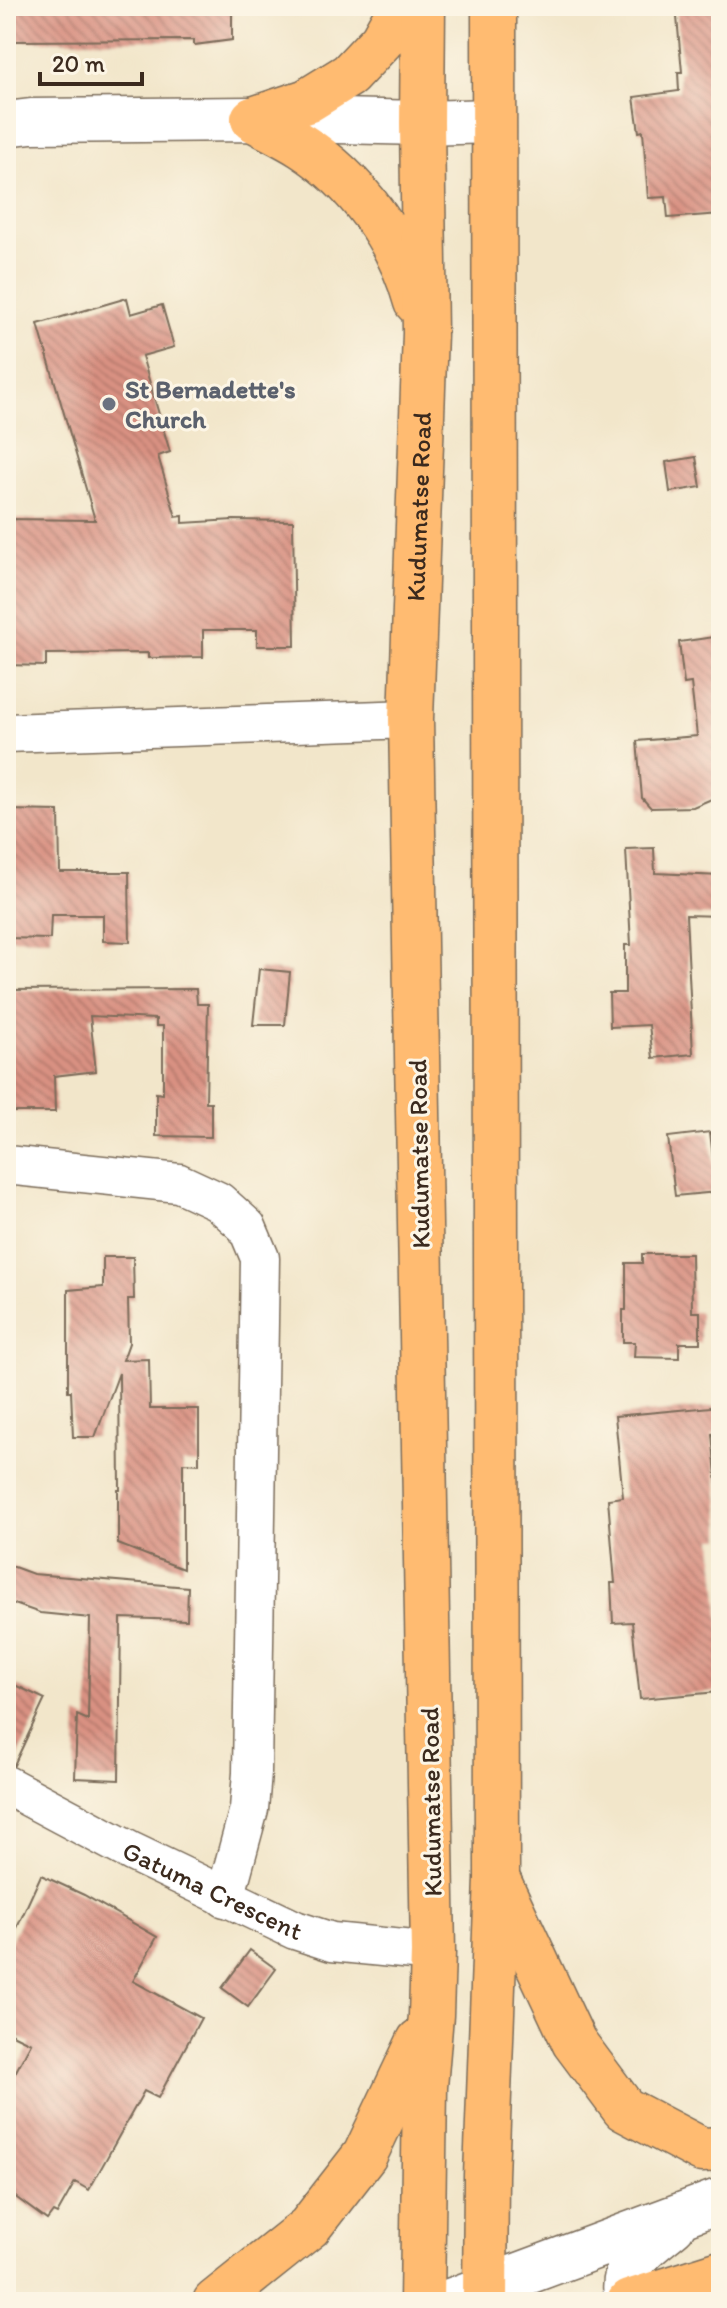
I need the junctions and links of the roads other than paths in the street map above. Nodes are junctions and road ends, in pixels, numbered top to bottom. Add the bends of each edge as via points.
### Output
1 (401, 6) edge
2 (423, 6) edge
3 (494, 6) edge
4 (253, 119) junction
5 (493, 121) junction
6 (422, 123) junction
7 (6, 124) edge
8 (425, 333) junction
9 (411, 719) junction
10 (6, 733) edge
11 (6, 1165) edge
12 (6, 1785) edge
13 (497, 1878) junction
14 (225, 1898) junction
15 (433, 1952) junction
16 (431, 2015) junction
17 (721, 2149) edge
18 (705, 2206) edge
19 (721, 2273) edge
20 (472, 2298) edge
21 (215, 2302) edge
22 (422, 2302) edge
23 (628, 2302) edge

1 - 4 main road via 382,40 349,75 307,101
2 - 6 main road, Kudumatse Road
3 - 5 main road
4 - 6 street
4 - 7 street
4 - 8 main road via 303,146 347,183 383,227 410,278
5 - 6 street
5 - 13 main road
6 - 8 main road, Kudumatse Road
8 - 9 main road, Kudumatse Road
9 - 10 street
9 - 15 main road, Kudumatse Road
11 - 14 street via 179,1183 218,1201 247,1227 260,1258 252,1773 249,1809
12 - 14 street, Gatuma Crescent
13 - 17 main road via 574,2042 624,2109 702,2150
13 - 20 main road via 486,2176
14 - 15 street, Gatuma Crescent via 332,1942
15 - 16 main road, Kudumatse Road
16 - 21 main road via 365,2155 309,2227
16 - 22 main road, Kudumatse Road
18 - 20 street
18 - 23 street via 631,2262 623,2287
19 - 23 main road

